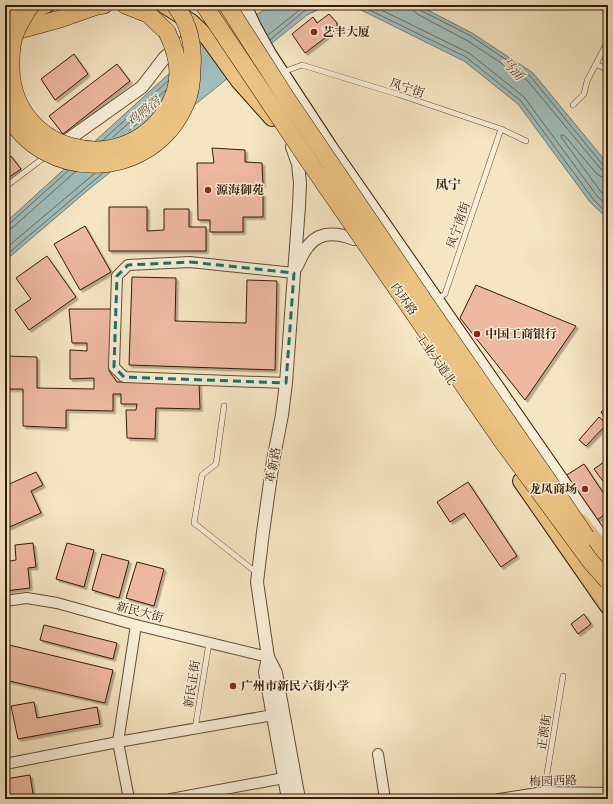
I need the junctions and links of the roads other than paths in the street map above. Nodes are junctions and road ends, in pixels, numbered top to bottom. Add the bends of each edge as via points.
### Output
1 (16, 5) edge
2 (31, 5) edge
3 (46, 5) edge
4 (104, 5) edge
5 (125, 5) edge
6 (164, 5) edge
7 (175, 5) edge
8 (205, 5) edge
9 (218, 5) edge
10 (223, 5) edge
11 (236, 10) edge
12 (60, 19) junction
13 (5, 24) edge
14 (5, 34) edge
15 (212, 34) junction
16 (608, 41) edge
17 (5, 46) edge
18 (252, 64) junction
19 (596, 64) junction
20 (608, 70) edge
21 (281, 74) junction
22 (5, 78) edge
23 (573, 105) dead end
24 (5, 110) edge
25 (501, 129) junction
26 (526, 141) dead end
27 (292, 147) junction
28 (55, 149) junction
29 (5, 187) edge
30 (360, 236) junction
31 (294, 273) junction
32 (425, 311) junction
33 (455, 353) junction
34 (286, 383) junction
35 (224, 406) dead end
36 (502, 441) junction
37 (531, 495) junction
38 (558, 495) junction
39 (574, 529) junction
40 (608, 546) edge
41 (608, 558) edge
42 (258, 574) junction
43 (608, 574) edge
44 (608, 582) edge
45 (608, 596) edge
46 (5, 601) edge
47 (608, 606) edge
48 (136, 625) junction
49 (209, 643) junction
50 (268, 657) junction
51 (563, 676) dead end
52 (273, 715) junction
53 (195, 729) junction
54 (118, 742) junction
55 (378, 754) dead end
56 (5, 764) edge
57 (284, 778) junction
58 (544, 792) junction
59 (608, 793) edge
60 (129, 799) edge
61 (171, 799) edge
62 (288, 799) edge
63 (300, 799) edge
64 (385, 799) edge
65 (499, 799) edge

1 - 13 highway, bridge
2 - 5 highway, bridge via 14,35 10,71 15,95 24,114 38,129 58,142 80,149 104,149 126,144 147,132 164,114 174,95 179,71 177,56 167,32 148,14
3 - 13 main road
4 - 12 highway
6 - 15 main road
7 - 24 highway, bridge via 189,32 193,57 192,84 177,120 163,138 145,151 123,160 100,164 64,160 43,151 25,137
8 - 15 main road
8 - 18 highway, bridge
9 - 18 highway, 内环路, bridge via 230,36
10 - 11 street
11 - 18 highway, bridge
12 - 14 highway
12 - 17 highway
15 - 18 main road
15 - 28 street via 187,40 165,57 142,87
16 - 19 lane
18 - 21 main road
18 - 27 main road, 工业大道北 via 272,118
18 - 30 street
18 - 32 main road, 工业大道北 via 322,148
18 - 36 highway, 内环路, bridge via 304,154
18 - 38 highway, 内环路, bridge via 426,304
19 - 20 lane
19 - 23 lane via 587,81 584,94
21 - 25 lane, 凤宁街 via 302,65
21 - 32 main road via 370,206
22 - 28 street via 15,107 26,125 36,136
25 - 26 lane, 凤宁街
25 - 32 lane, 凤宁南街 via 445,294
27 - 30 main road, 工业大道北
27 - 31 street, 革新路 via 298,164 300,183
28 - 29 lane
30 - 31 street via 332,233 323,235 312,242 304,252
30 - 32 main road, 工业大道北
31 - 34 street, 革新路
31 - 34 street via 190,262 128,265 117,276 114,367 124,377
32 - 33 main road, 工业大道北
32 - 33 main road, 工业大道北
33 - 37 main road, 工业大道北
33 - 39 street
33 - 40 main road
33 - 41 main road, 工业大道北
34 - 42 street, 革新路
35 - 42 lane via 216,464 202,476 194,522
36 - 44 highway, 内环路, bridge
36 - 45 highway, bridge
37 - 39 main road
37 - 47 main road, 工业大道北
38 - 41 highway, 内环路, bridge
38 - 43 highway, bridge
39 - 43 main road
42 - 50 street, 革新路
46 - 48 street, 新民大街 via 27,598 57,603
48 - 49 street, 新民大街
48 - 54 street
49 - 50 street, 新民大街
49 - 53 lane, 新民正街
50 - 52 street, 革新路 via 265,672
50 - 63 street, 革新路 via 276,673
51 - 58 lane, 正源街
52 - 53 street
52 - 57 street, 革新路
53 - 54 street
54 - 56 street
54 - 60 street
55 - 64 street
57 - 61 street
57 - 62 street, 革新路
58 - 59 street, 梅园西路
58 - 65 street, 梅园西路

